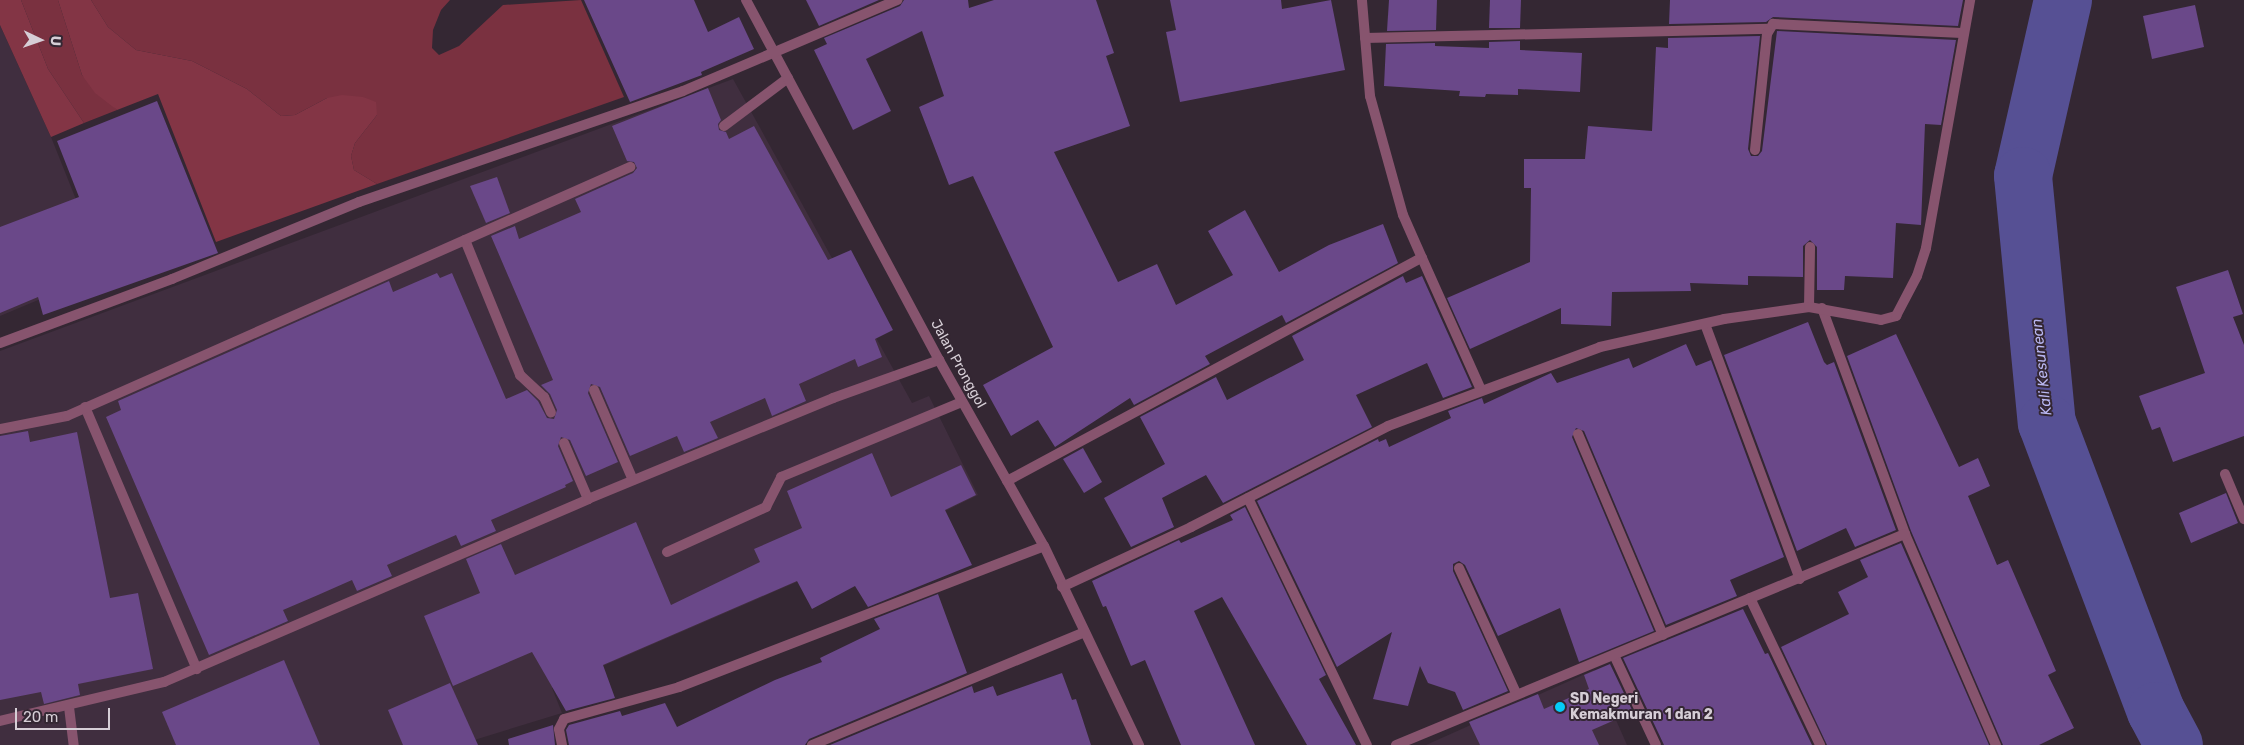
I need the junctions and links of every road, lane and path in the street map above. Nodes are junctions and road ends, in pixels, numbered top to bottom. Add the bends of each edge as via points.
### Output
1 (746, 0) edge
2 (897, 0) edge
3 (1362, 0) edge
4 (1970, 0) edge
5 (1769, 29) junction
6 (1962, 33) junction
7 (1365, 38) junction
8 (774, 53) junction
9 (788, 78) junction
10 (724, 126) dead end
11 (1755, 150) dead end
12 (630, 168) dead end
13 (465, 240) junction
14 (1810, 247) dead end
15 (1422, 258) junction
16 (1809, 307) junction
17 (1822, 308) junction
18 (1705, 324) junction
19 (0, 343) edge
20 (939, 360) junction
21 (594, 390) dead end
22 (1481, 390) junction
23 (962, 402) junction
24 (85, 407) junction
25 (551, 413) dead end
26 (0, 429) edge
27 (1578, 434) dead end
28 (564, 443) dead end
29 (2225, 474) dead end
30 (633, 480) junction
31 (1007, 481) junction
32 (1248, 498) junction
33 (588, 499) junction
34 (2244, 519) edge
35 (1905, 534) junction
36 (1044, 546) junction
37 (667, 552) dead end
38 (1459, 568) dead end
39 (1800, 579) junction
40 (1062, 588) junction
41 (1750, 598) junction
42 (1085, 632) junction
43 (1662, 635) junction
44 (1614, 655) junction
45 (197, 669) junction
46 (1516, 693) junction
47 (69, 707) junction
48 (0, 721) edge
49 (74, 745) edge
50 (562, 745) edge
51 (812, 745) edge
52 (1139, 745) edge
53 (1367, 745) edge
54 (1396, 745) edge
55 (1656, 745) edge
56 (1820, 745) edge
57 (1996, 745) edge

1 - 8 street, Jalan Pronggol
2 - 8 street
3 - 7 street
4 - 6 street
5 - 6 street via 1773,24
5 - 7 street
5 - 11 street
6 - 17 street via 1936,204 1923,258 1906,300 1896,316 1881,320
7 - 15 street via 1372,105 1403,215
8 - 9 street, Jalan Pronggol
8 - 19 street via 683,90 359,202 172,279
9 - 10 street
9 - 20 street, Jalan Pronggol
12 - 13 street
13 - 24 street
13 - 25 street via 520,375 544,397
14 - 16 street
15 - 22 street
15 - 31 street
16 - 17 street
16 - 18 street
17 - 35 street
18 - 22 street via 1600,347
18 - 39 street
20 - 23 street, Jalan Pronggol
20 - 30 street via 833,398
21 - 30 street
22 - 32 street via 1388,426
23 - 31 street, Jalan Pronggol
23 - 37 street via 782,477 766,507
24 - 26 street via 66,416
24 - 45 street
27 - 43 street
28 - 33 street
29 - 34 street
30 - 33 street
31 - 36 street, Jalan Pronggol
32 - 40 street
32 - 53 street
33 - 45 street
35 - 39 street
35 - 57 street
36 - 40 street, Jalan Pronggol
36 - 50 street via 679,687 564,719 559,729
38 - 46 street
39 - 41 street
40 - 42 street, Jalan Pronggol
41 - 43 street
41 - 56 street
42 - 51 street
42 - 52 street, Jalan Pronggol
43 - 44 street
44 - 46 street
44 - 55 street
45 - 47 street via 132,692
46 - 54 street
47 - 48 street
47 - 49 street

